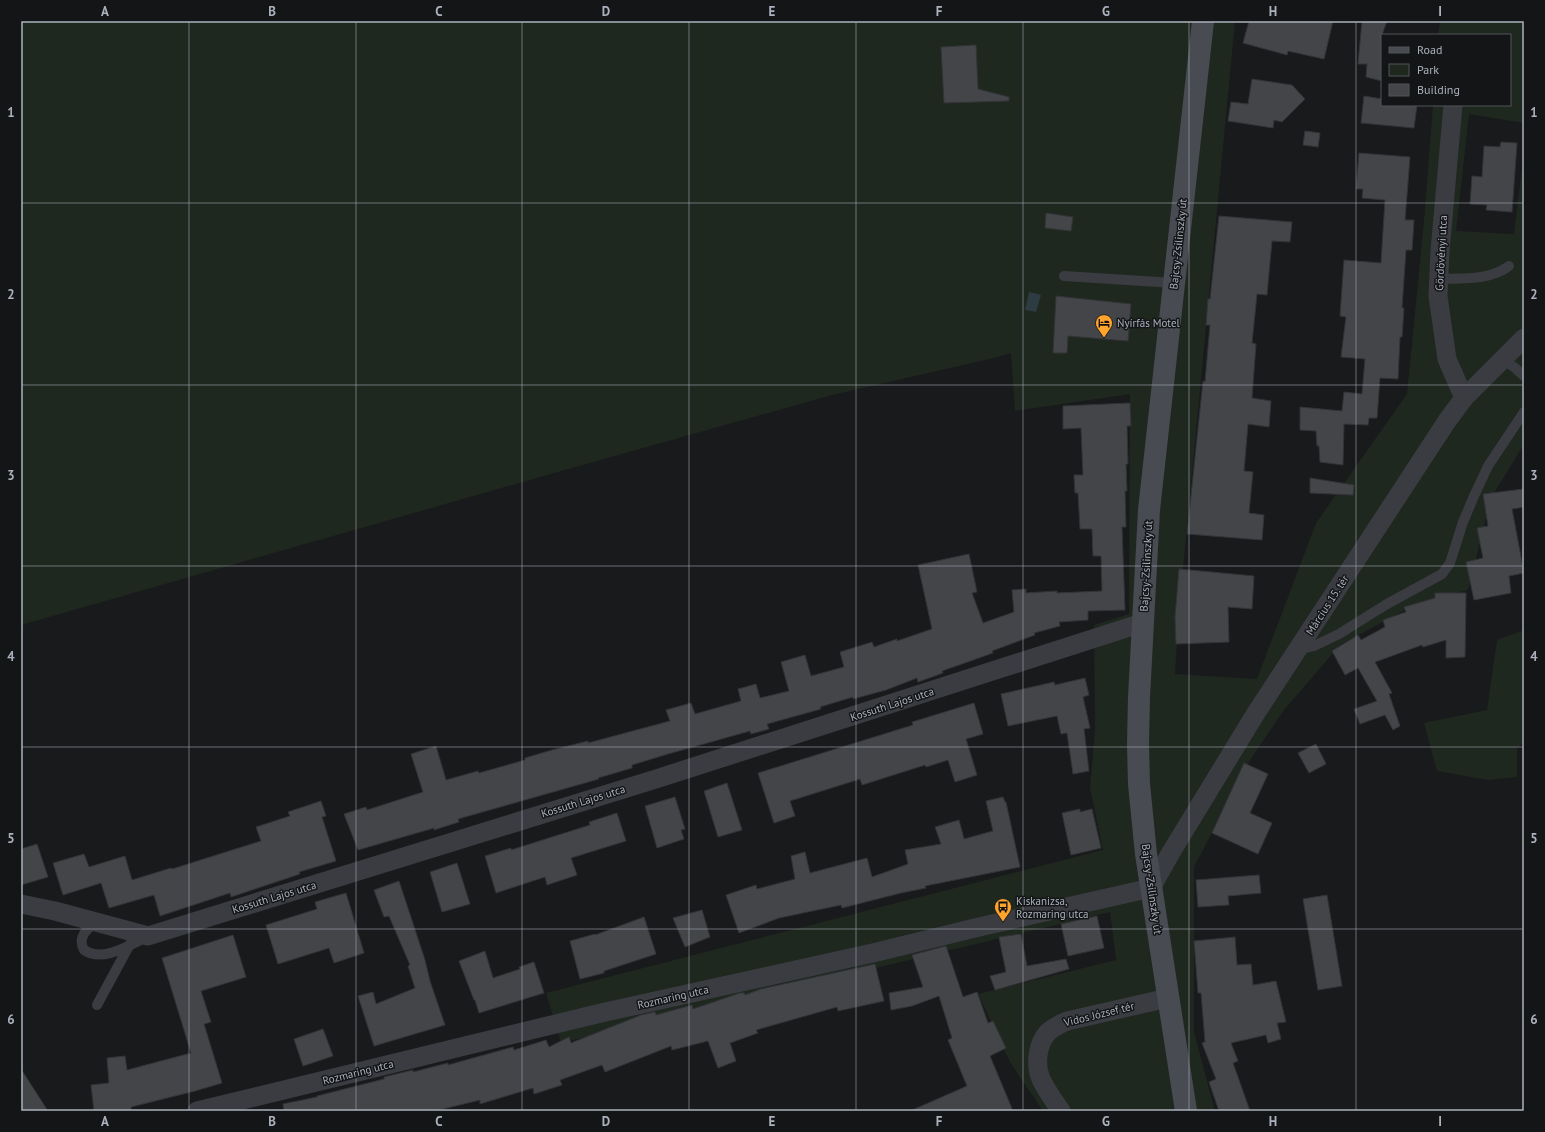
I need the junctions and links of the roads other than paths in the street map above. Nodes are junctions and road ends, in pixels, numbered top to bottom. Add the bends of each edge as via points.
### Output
1 (1203, 21) edge
2 (1453, 106) edge
3 (1509, 266) dead end
4 (1064, 276) dead end
5 (1438, 279) junction
6 (1174, 283) junction
7 (1524, 338) edge
8 (1502, 360) junction
9 (1524, 376) edge
10 (1464, 398) junction
11 (1524, 412) edge
12 (1142, 624) junction
13 (1298, 650) junction
14 (1151, 888) junction
15 (21, 904) edge
16 (97, 923) junction
17 (148, 936) junction
18 (130, 944) junction
19 (1168, 998) junction
20 (97, 1005) dead end
21 (197, 1111) edge
22 (1061, 1111) edge
23 (1186, 1111) edge

1 - 6 main road, Bajcsy-Zsilinszky út
2 - 5 street, Gördövényi utca
3 - 5 lane via 1489,276
4 - 6 lane
5 - 10 street, Gördövényi utca via 1447,359
6 - 12 main road, Bajcsy-Zsilinszky út via 1149,510
7 - 8 street, Március 15. tér
8 - 9 lane
8 - 10 street, Március 15. tér
10 - 13 street, Március 15. tér
11 - 13 lane via 1488,466 1463,522 1450,564 1442,574 1339,634 1314,646
12 - 14 main road, Bajcsy-Zsilinszky út via 1138,750 1143,829
12 - 17 street, Kossuth Lajos utca via 656,779
13 - 14 street, Március 15. tér via 1256,713
14 - 19 main road, Bajcsy-Zsilinszky út
14 - 21 street, Rozmaring utca via 593,1015
15 - 16 street
16 - 17 street
16 - 18 lane via 84,933 83,947 87,952 99,955
17 - 18 lane
18 - 20 lane
19 - 22 street, Vidos József tér via 1067,1021 1055,1026 1047,1034 1038,1054 1037,1066 1040,1078
19 - 23 main road, Bajcsy-Zsilinszky út

